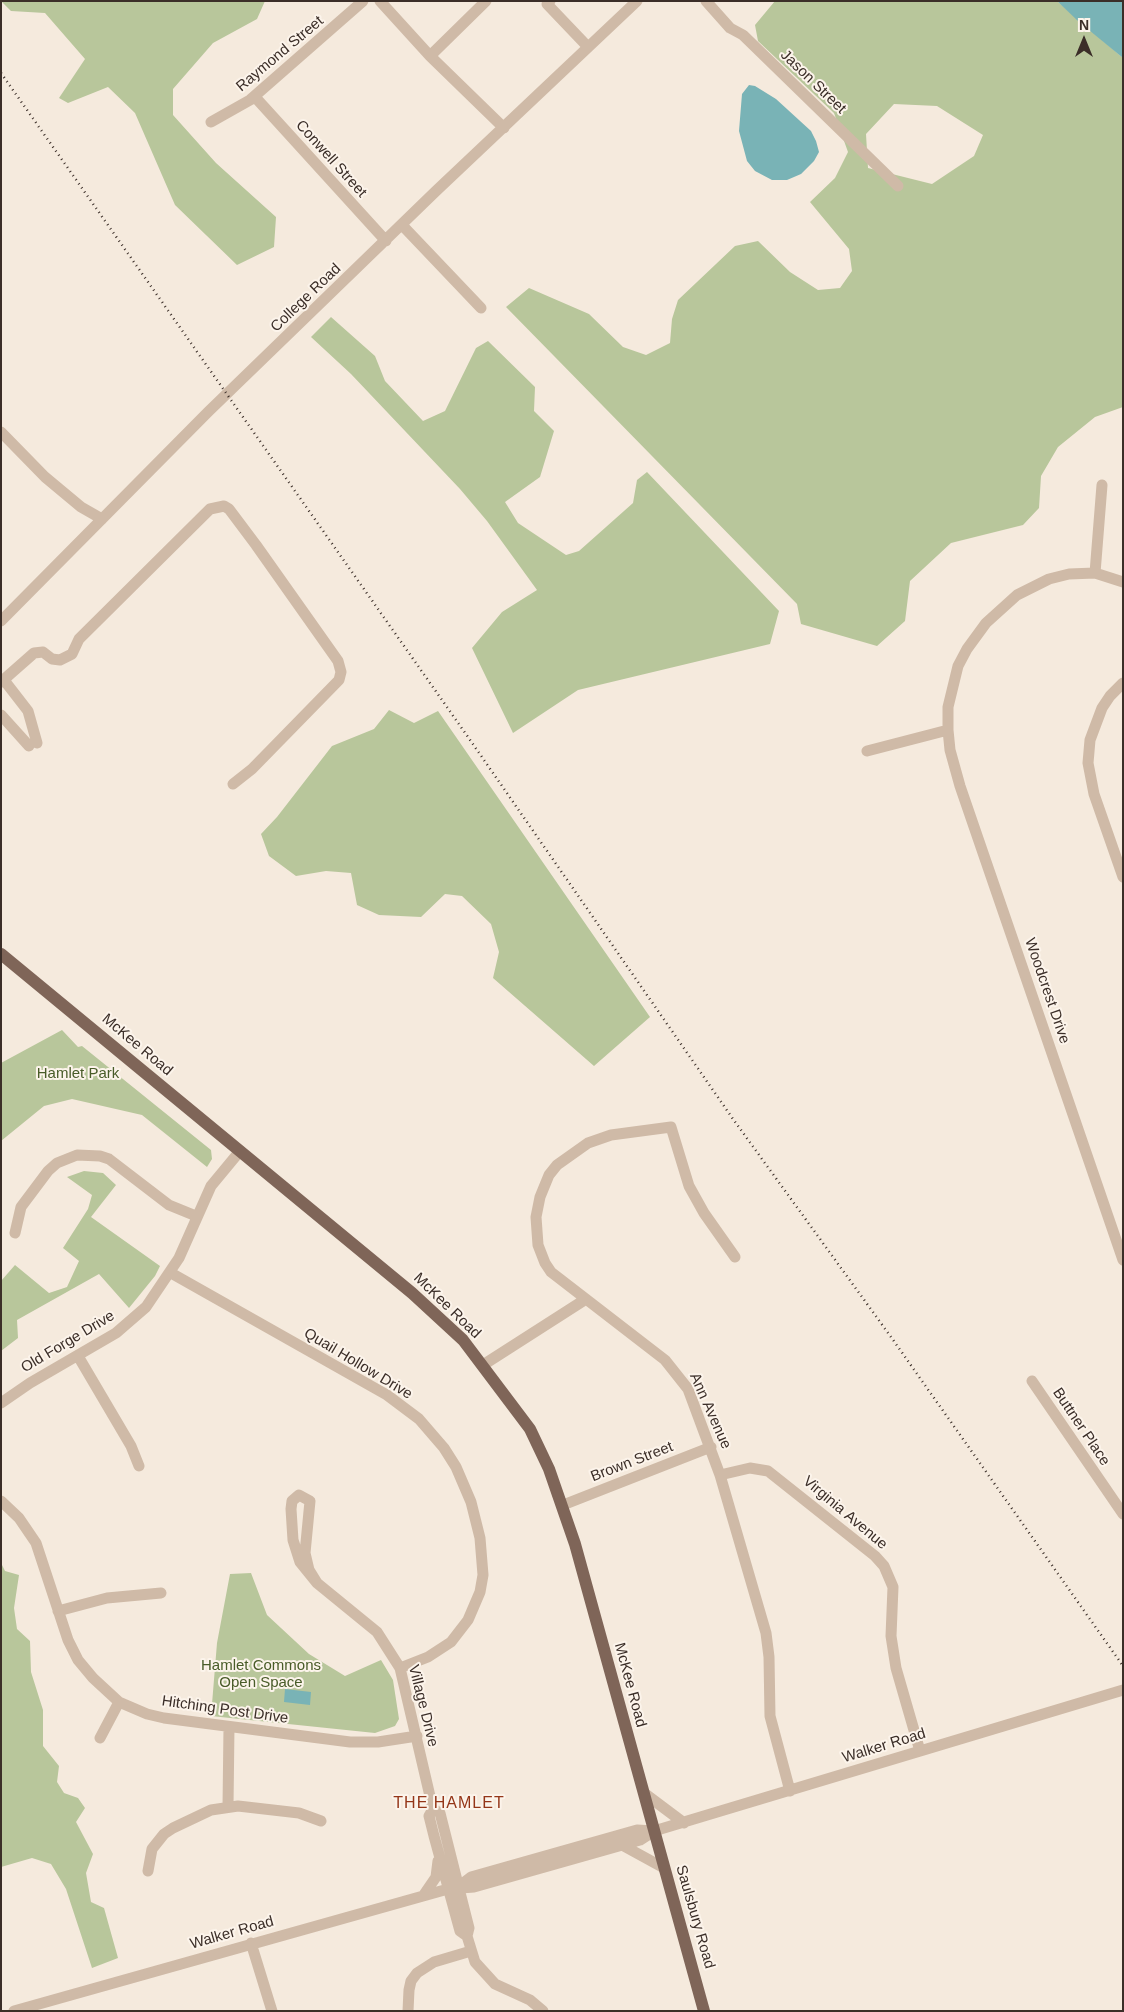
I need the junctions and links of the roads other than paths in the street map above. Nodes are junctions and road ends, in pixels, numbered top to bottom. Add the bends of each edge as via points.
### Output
1 (363, 1) edge
2 (380, 1) edge
3 (486, 1) edge
4 (550, 1) edge
5 (706, 1) edge
6 (630, 3) edge
7 (588, 47) junction
8 (430, 56) junction
9 (254, 96) junction
10 (211, 122) dead end
11 (504, 128) junction
12 (898, 186) dead end
13 (402, 225) junction
14 (386, 241) junction
15 (481, 308) dead end
16 (1, 432) edge
17 (1102, 485) dead end
18 (102, 519) junction
19 (1095, 573) junction
20 (1123, 582) edge
21 (1, 621) edge
22 (2, 681) edge
23 (1123, 684) edge
24 (1, 715) edge
25 (948, 730) junction
26 (867, 751) dead end
27 (233, 784) dead end
28 (1123, 877) edge
29 (1, 954) edge
30 (240, 1152) junction
31 (196, 1216) junction
32 (15, 1233) dead end
33 (735, 1257) dead end
34 (1123, 1260) edge
35 (171, 1274) junction
36 (586, 1299) junction
37 (78, 1356) junction
38 (483, 1365) junction
39 (1032, 1381) dead end
40 (1, 1402) edge
41 (711, 1447) junction
42 (139, 1466) dead end
43 (720, 1475) junction
44 (1, 1501) edge
45 (563, 1505) junction
46 (1123, 1514) edge
47 (317, 1583) junction
48 (161, 1593) dead end
49 (58, 1611) junction
50 (400, 1668) junction
51 (1123, 1690) edge
52 (119, 1702) junction
53 (229, 1727) junction
54 (416, 1736) junction
55 (100, 1738) dead end
56 (920, 1751) junction
57 (790, 1791) junction
58 (644, 1793) junction
59 (228, 1806) junction
60 (433, 1809) junction
61 (321, 1821) dead end
62 (684, 1822) junction
63 (654, 1831) junction
64 (622, 1845) junction
65 (438, 1852) junction
66 (664, 1868) junction
67 (148, 1871) dead end
68 (453, 1888) junction
69 (423, 1896) junction
70 (252, 1943) junction
71 (471, 1950) junction
72 (14, 2011) edge
73 (272, 2011) edge
74 (408, 2011) edge
75 (543, 2011) edge
76 (704, 2011) edge

1 - 9 street, Raymond Street
2 - 8 street
3 - 8 street
4 - 7 street via 547,4
5 - 12 street, Jason Street via 730,28 743,36
6 - 7 street, College Road
7 - 11 street, College Road
8 - 11 street
9 - 10 street, Raymond Street via 231,113
9 - 14 street, Conwell Street
11 - 13 street, College Road
13 - 14 street, College Road
13 - 15 street
14 - 18 street, College Road
16 - 18 street via 66,495
17 - 19 street
18 - 21 street, College Road
19 - 20 street, Woodcrest Drive
19 - 25 street, Woodcrest Drive via 1068,574 1049,579 1017,595 986,623 958,666 948,707
22 - 24 street via 28,712 33,744
22 - 27 street via 34,653 43,652 52,659 60,660 72,654 79,639 210,509 224,506 256,545 332,653 341,672 339,680 252,769
23 - 28 street via 1102,708 1090,740 1088,763 1094,794
25 - 26 street
25 - 34 street, Woodcrest Drive via 960,786
29 - 30 main road, McKee Road
30 - 31 street, Old Forge Drive via 211,1186
30 - 38 main road, McKee Road via 412,1293 463,1340
31 - 32 street via 168,1205 109,1159 77,1155 48,1171 21,1207
31 - 35 street, Old Forge Drive
33 - 36 street, Ann Avenue via 689,1186 671,1127 611,1135 588,1143 557,1165 544,1186 536,1217 540,1254 551,1272
35 - 37 street, Old Forge Drive via 133,1319
35 - 50 street, Quail Hollow Drive via 387,1395 426,1426 456,1467 478,1529 482,1575 480,1592 468,1620 451,1642 428,1657
36 - 38 street
36 - 41 street, Ann Avenue via 674,1369 688,1389
37 - 40 street, Old Forge Drive
37 - 42 street via 131,1446
38 - 45 main road, McKee Road via 530,1429
39 - 46 street, Buttner Place
41 - 43 street, Ann Avenue
41 - 45 street, Brown Street
43 - 56 street, Virginia Avenue via 750,1468 768,1471 884,1566 893,1587 891,1636 896,1668
43 - 57 street, Ann Avenue via 766,1633 770,1716
44 - 49 street, Hitching Post Drive via 19,1518 36,1543
45 - 58 main road, McKee Road
47 - 47 street, Village Drive via 309,1570 305,1553 310,1501 300,1495 291,1505 293,1540 300,1562
47 - 50 street, Village Drive via 378,1632
48 - 49 street via 107,1598
49 - 52 street, Hitching Post Drive via 68,1640 84,1668
50 - 54 street, Village Drive
51 - 56 street, Walker Road
52 - 53 street, Hitching Post Drive via 164,1718
52 - 55 street
53 - 54 street, Hitching Post Drive via 350,1742 378,1742
53 - 59 street
54 - 60 street, Village Drive
56 - 57 street, Walker Road
57 - 62 street, Walker Road
58 - 62 street
58 - 63 main road, McKee Road
59 - 61 street via 299,1813
59 - 67 street via 197,1815 164,1834 152,1849
60 - 65 street, Village Drive via 429,1816
60 - 68 street, Village Drive via 440,1813
62 - 63 street, Walker Road
63 - 64 street, Walker Road via 640,1840
63 - 66 main road, Saulsbury Road
63 - 68 street, Walker Road via 637,1830 480,1874
64 - 66 street
64 - 68 street, Walker Road via 474,1887
65 - 68 street, Village Drive
65 - 69 street via 436,1877
66 - 76 main road, Saulsbury Road
68 - 69 street, Walker Road
68 - 71 street via 460,1931 467,1936
69 - 70 street, Walker Road
70 - 72 street, Walker Road
70 - 73 street
71 - 74 street via 434,1962 417,1973 409,1990
71 - 75 street via 480,1970 491,1980 505,1990 530,2000

